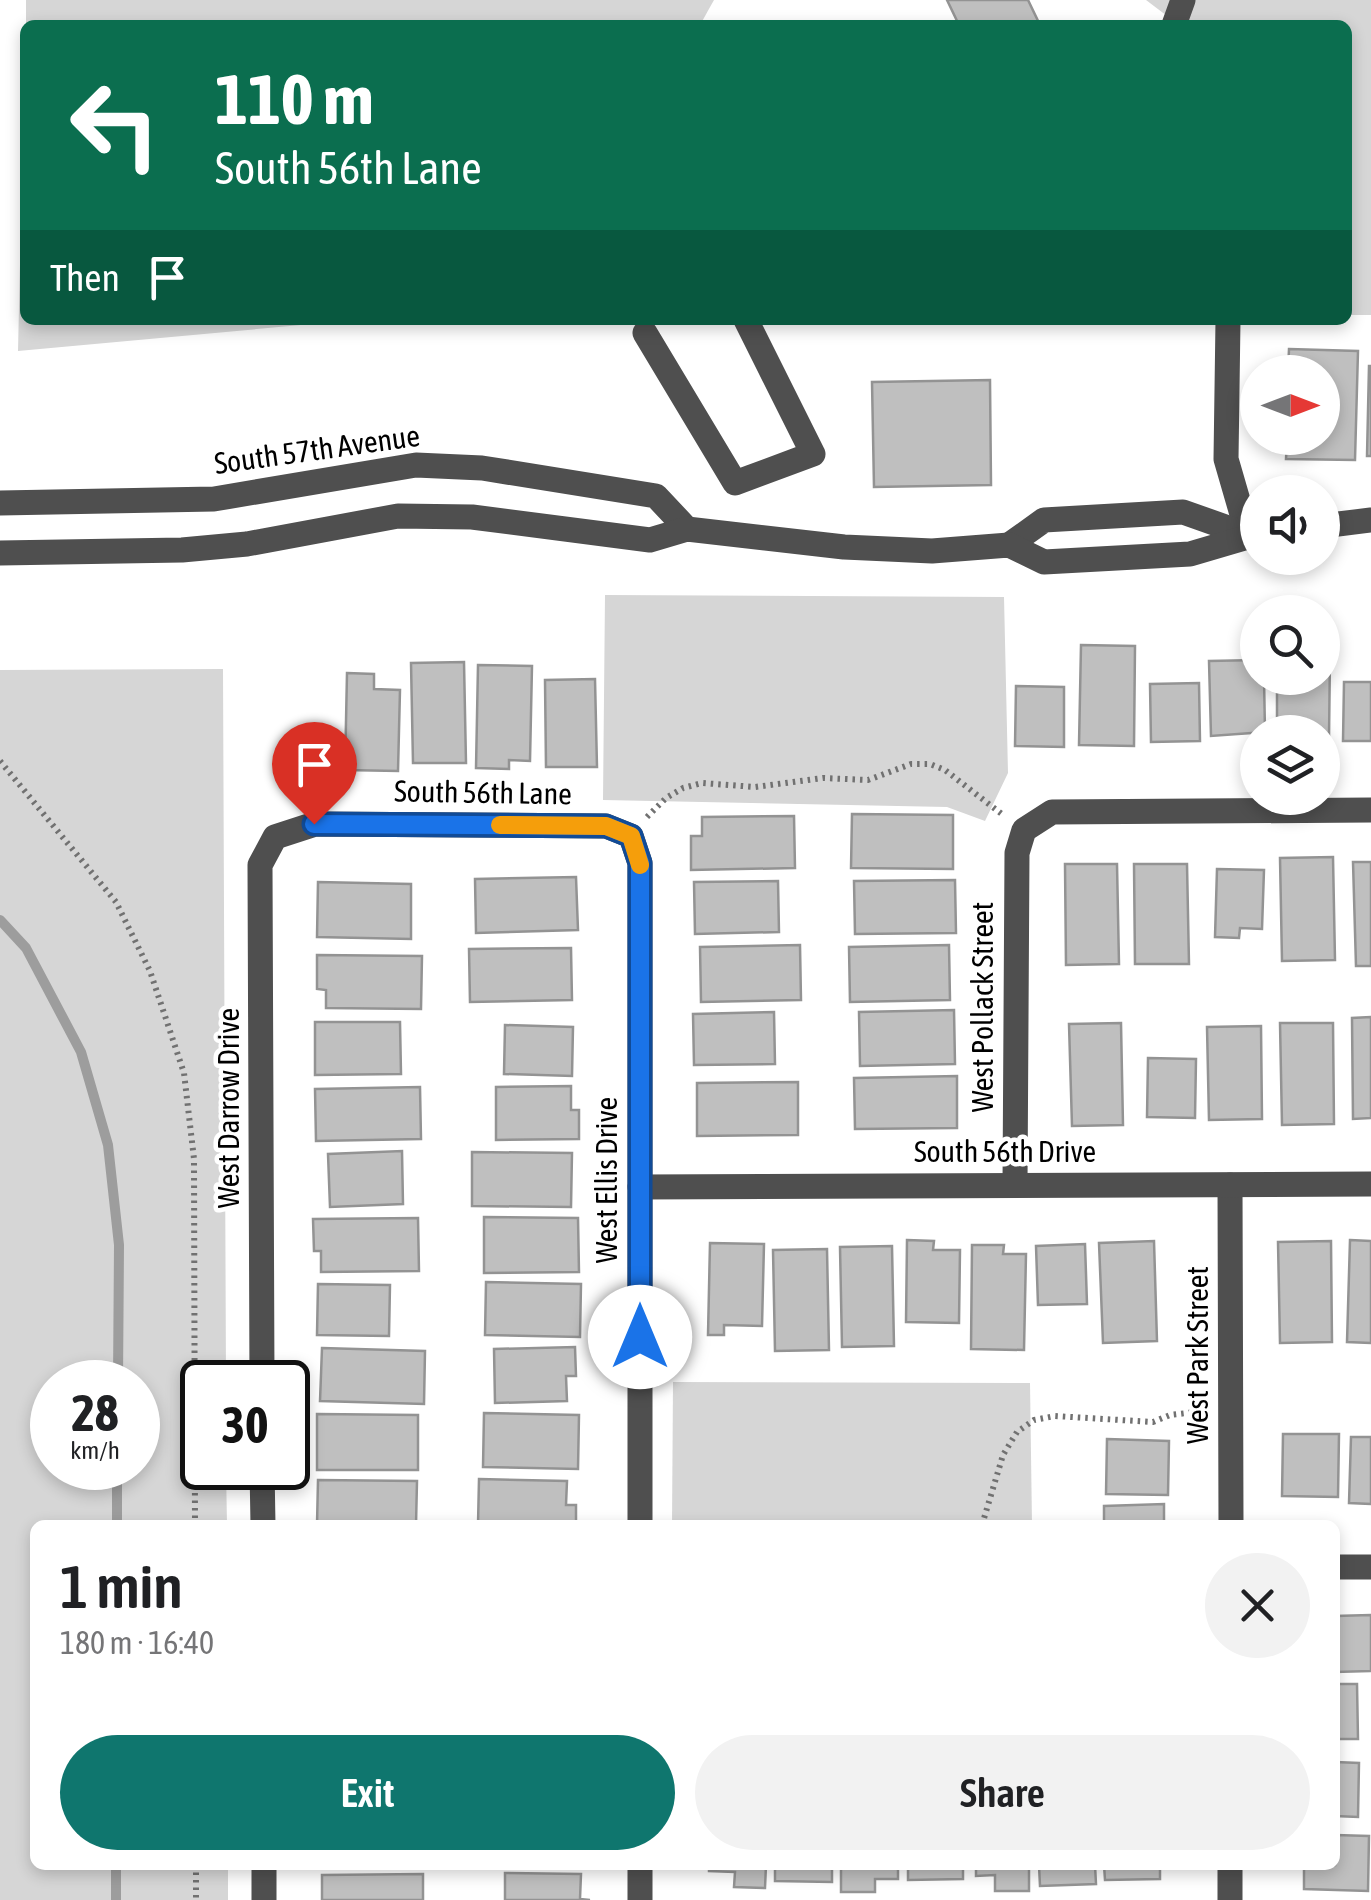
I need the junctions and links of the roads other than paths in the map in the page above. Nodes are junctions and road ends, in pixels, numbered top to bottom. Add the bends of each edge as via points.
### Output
1 (748, 325) edge
2 (1228, 325) edge
3 (646, 333) dead end
4 (1240, 498) edge
5 (0, 503) edge
6 (1102, 516) junction
7 (1371, 520) edge
8 (1340, 524) edge
9 (687, 528) junction
10 (1240, 531) edge
11 (1240, 539) edge
12 (1009, 546) junction
13 (0, 553) edge
14 (1105, 560) junction
15 (1371, 810) edge
16 (631, 836) joint
17 (275, 837) joint
18 (1014, 1184) junction
19 (1371, 1184) edge
20 (1230, 1185) junction
21 (640, 1187) junction
22 (262, 1360) edge
23 (262, 1490) edge
24 (262, 1520) edge
25 (640, 1520) edge
26 (1231, 1520) edge
27 (1371, 1567) edge
28 (1340, 1568) edge
29 (264, 1870) edge
30 (640, 1870) edge
31 (1230, 1870) edge
32 (264, 1900) edge
33 (640, 1900) edge
34 (1230, 1900) edge

1 - 3 street via 812,454 735,483
2 - 4 street via 1226,459
5 - 9 street, South 57th Avenue via 214,499 446,465 656,496
6 - 10 street via 1183,512
6 - 12 street via 1044,520
6 - 14 street
7 - 8 street
9 - 12 street via 844,547
9 - 13 street via 650,540 472,518 398,516 247,544
11 - 14 street via 1190,554
12 - 14 street via 1044,562
15 - 18 street, West Pollack Street via 1052,812 1024,830 1017,853
16 - 17 street, South 56th Lane via 606,826 314,824
16 - 21 street, West Ellis Drive via 640,863
17 - 22 street, West Darrow Drive via 260,865
18 - 20 street, South 56th Drive
18 - 21 street, South 56th Drive
19 - 20 street, South 56th Drive
20 - 26 street, West Park Street
21 - 25 street, West Ellis Drive
23 - 24 street
27 - 28 street
29 - 32 street
30 - 33 street
31 - 34 street

